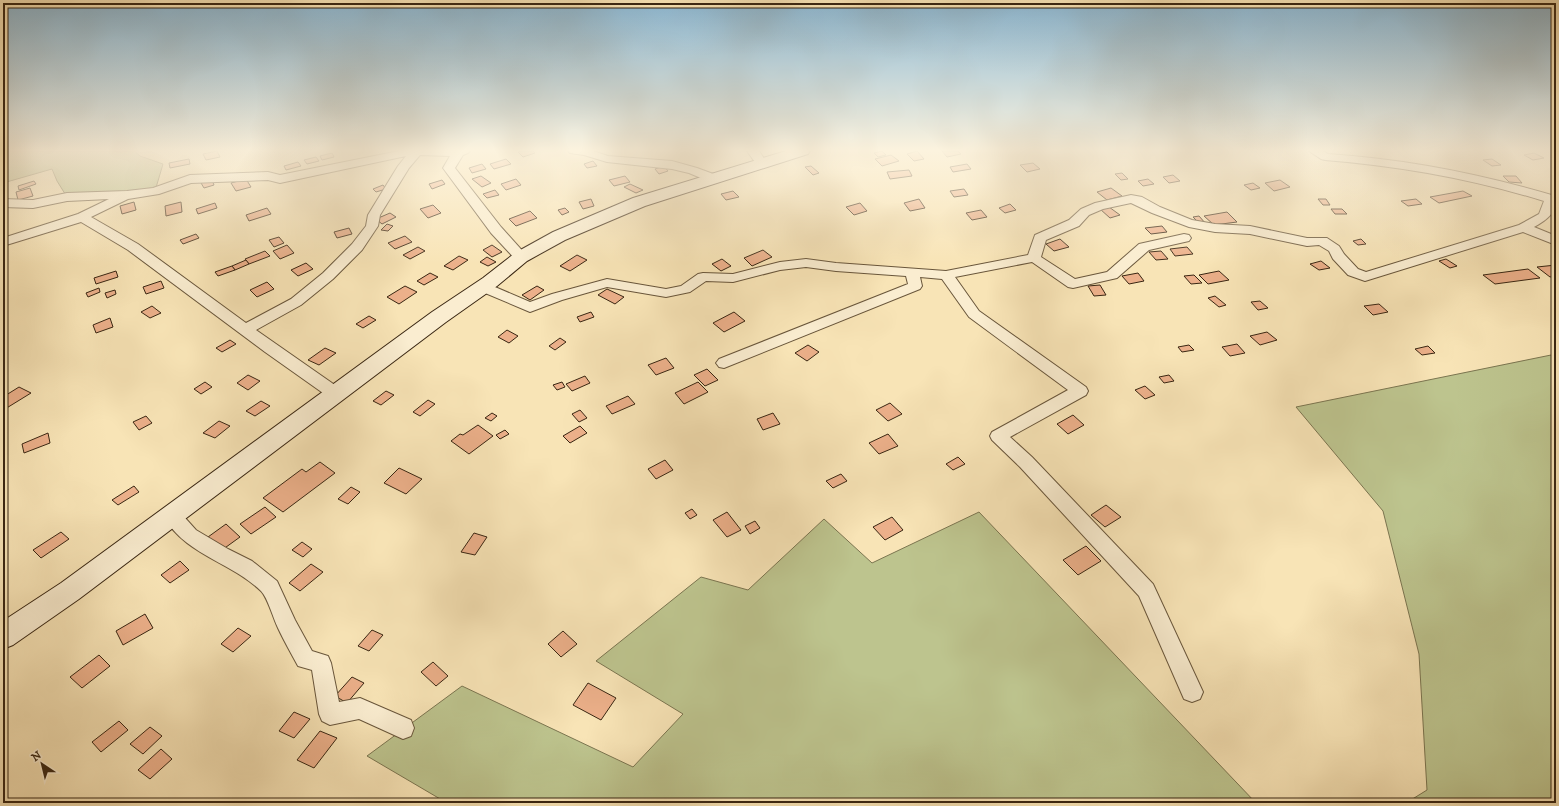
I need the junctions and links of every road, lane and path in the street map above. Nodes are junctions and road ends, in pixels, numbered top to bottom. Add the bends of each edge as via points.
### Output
1 (162, 189) edge
2 (390, 189) edge
3 (465, 189) edge
4 (679, 189) edge
5 (1517, 189) edge
6 (127, 195) junction
7 (3, 203) edge
8 (82, 217) junction
9 (1524, 228) junction
10 (1184, 238) dead end
11 (1556, 241) edge
12 (3, 242) edge
13 (521, 257) junction
14 (1034, 258) junction
15 (912, 272) junction
16 (946, 275) junction
17 (483, 287) junction
18 (246, 329) junction
19 (724, 363) dead end
20 (336, 394) junction
21 (172, 515) junction
22 (3, 636) edge
23 (1192, 692) dead end
24 (403, 728) dead end

1 - 6 street
2 - 18 street via 374,215 372,226 357,247 328,276 296,302
3 - 13 street via 496,230
4 - 13 main road via 632,204 559,236
5 - 9 street via 1551,199 1544,216
6 - 7 street via 67,197 33,204
6 - 8 street
8 - 12 street
8 - 18 street via 133,247
9 - 11 street
9 - 14 street via 1366,277 1353,272 1334,249 1322,241 1307,242 1250,230 1215,228 1189,223 1131,199 1085,212 1074,223 1040,238
10 - 14 street via 1144,247 1112,275 1073,284
13 - 17 main road
14 - 16 street
15 - 16 street
15 - 17 street via 806,263 780,266 733,278 703,277 685,289 666,293 607,283 530,307
15 - 19 street via 915,286
16 - 23 street via 974,314 1080,391 998,436 1026,462 1146,590
17 - 20 main road
18 - 20 street
20 - 21 main road
21 - 22 main road via 70,591
21 - 24 street via 189,535 245,567 270,587 305,659 321,663 330,714 360,708

